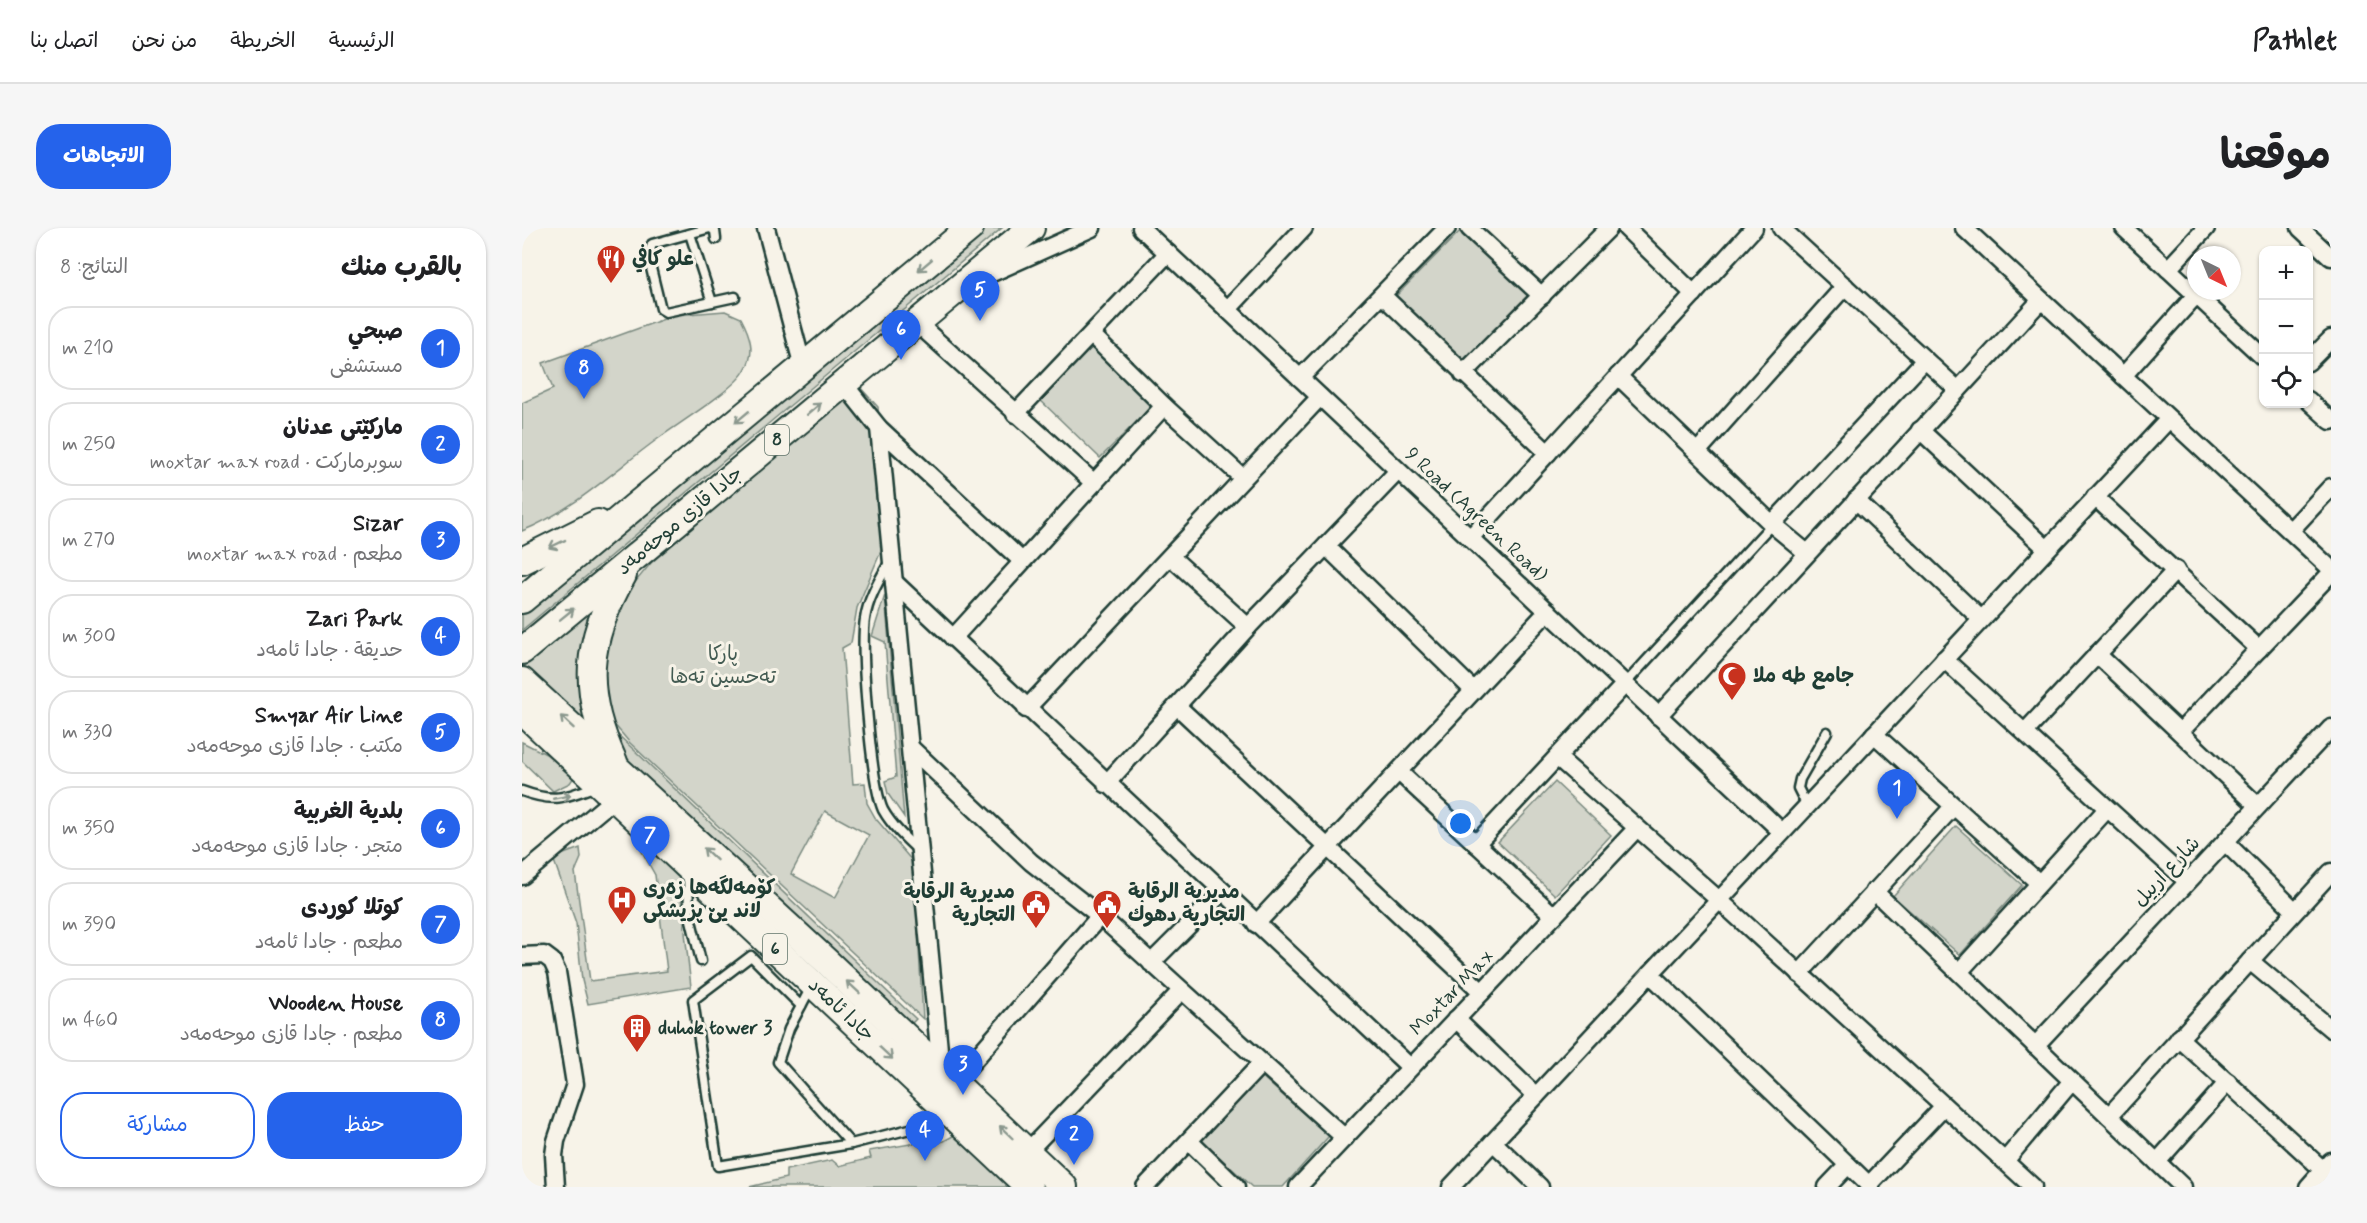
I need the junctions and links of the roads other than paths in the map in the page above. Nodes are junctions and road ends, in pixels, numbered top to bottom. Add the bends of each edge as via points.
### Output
1 (710, 228) edge
2 (766, 228) edge
3 (970, 228) edge
4 (1031, 228) edge
5 (1092, 228) edge
6 (1141, 228) edge
7 (1304, 228) edge
8 (1447, 228) edge
9 (1469, 228) edge
10 (1609, 228) edge
11 (1626, 228) edge
12 (1754, 228) edge
13 (1781, 228) edge
14 (1964, 228) edge
15 (2124, 228) edge
16 (2206, 228) edge
17 (2300, 228) edge
18 (690, 234) junction
19 (716, 239) dead end
20 (1168, 253) junction
21 (2331, 256) edge
22 (2168, 269) junction
23 (1845, 286) junction
24 (960, 287) junction
25 (2187, 287) edge
26 (1694, 294) junction
27 (1382, 295) junction
28 (1542, 296) junction
29 (735, 297) dead end
30 (2042, 300) junction
31 (2191, 300) edge
32 (2201, 300) edge
33 (712, 302) junction
34 (1228, 309) junction
35 (917, 323) junction
36 (1092, 334) junction
37 (2331, 339) edge
38 (2260, 354) edge
39 (2313, 357) edge
40 (1925, 360) junction
41 (803, 367) junction
42 (1463, 374) junction
43 (1618, 376) junction
44 (2123, 376) junction
45 (1300, 378) junction
46 (844, 384) junction
47 (1958, 390) junction
48 (1320, 397) junction
49 (2313, 405) edge
50 (1164, 406) junction
51 (1015, 414) junction
52 (2169, 418) junction
53 (2331, 421) edge
54 (879, 428) junction
55 (1920, 430) junction
56 (1697, 452) junction
57 (1548, 453) junction
58 (1398, 471) junction
59 (1242, 477) junction
60 (1094, 483) junction
61 (2331, 487) edge
62 (646, 497) junction
63 (2095, 497) junction
64 (1856, 500) junction
65 (1772, 524) junction
66 (2290, 531) junction
67 (1470, 538) junction
68 (1326, 546) junction
69 (2047, 549) junction
70 (1807, 553) junction
71 (893, 556) junction
72 (1171, 557) junction
73 (522, 561) edge
74 (1022, 561) junction
75 (630, 562) junction
76 (2176, 570) junction
77 (2331, 571) edge
78 (894, 582) junction
79 (522, 600) edge
80 (1548, 611) junction
81 (1981, 619) junction
82 (1248, 627) junction
83 (953, 638) junction
84 (2259, 649) junction
85 (522, 651) edge
86 (2097, 654) junction
87 (1944, 659) junction
88 (522, 681) edge
89 (1625, 684) junction
90 (1473, 690) junction
91 (1177, 706) junction
92 (1026, 709) junction
93 (522, 711) edge
94 (1658, 716) junction
95 (2331, 728) edge
96 (1827, 732) dead end
97 (2025, 732) junction
98 (2180, 732) junction
99 (1874, 734) junction
100 (522, 736) edge
101 (912, 750) junction
102 (1557, 757) junction
103 (575, 759) junction
104 (1399, 772) junction
105 (611, 783) junction
106 (1106, 784) junction
107 (522, 791) edge
108 (1806, 804) junction
109 (2258, 806) junction
110 (1952, 808) junction
111 (2107, 809) junction
112 (1637, 828) junction
113 (1782, 832) junction
114 (2225, 842) junction
115 (1476, 844) junction
116 (1329, 848) junction
117 (920, 851) junction
118 (688, 866) junction
119 (522, 876) edge
120 (2330, 876) edge
121 (2187, 881) junction
122 (2039, 883) junction
123 (1874, 891) junction
124 (1222, 892) junction
125 (1719, 900) junction
126 (2295, 911) junction
127 (1100, 916) junction
128 (1554, 916) junction
129 (1257, 924) junction
130 (522, 956) edge
131 (701, 961) dead end
132 (2250, 961) junction
133 (1151, 963) junction
134 (1959, 972) junction
135 (1650, 974) junction
136 (1799, 974) junction
137 (1181, 991) junction
138 (1482, 992) junction
139 (807, 994) junction
140 (1456, 1019) junction
141 (2331, 1029) edge
142 (2179, 1038) junction
143 (2035, 1046) junction
144 (1262, 1064) junction
145 (1410, 1067) junction
146 (948, 1077) junction
147 (2072, 1082) junction
148 (2228, 1082) junction
149 (1536, 1096) junction
150 (1944, 1106) junction
151 (2109, 1116) junction
152 (955, 1118) junction
153 (1345, 1138) junction
154 (1189, 1141) junction
155 (1493, 1142) junction
156 (851, 1144) junction
157 (1027, 1152) junction
158 (2005, 1161) junction
159 (2157, 1162) junction
160 (1848, 1164) junction
161 (2327, 1165) edge
162 (1870, 1186) edge
163 (2181, 1186) edge
164 (556, 1187) edge
165 (1029, 1187) edge
166 (1064, 1187) edge
167 (1145, 1187) edge
168 (1236, 1187) edge
169 (1298, 1187) edge
170 (1450, 1187) edge
171 (1540, 1187) edge
172 (1827, 1187) edge
173 (2033, 1187) edge
174 (2308, 1187) edge

1 - 18 lane
1 - 19 lane
2 - 41 street
3 -> 41 main road, جادا قازی موحەمەد / 8
4 - 24 main road, جادا قازی موحەمەد / 8
5 - 24 street
6 - 20 street, 9 Road (Agreen Road)
7 - 34 street
8 - 27 street
9 - 28 street
10 - 28 street
11 - 26 street
12 - 26 street
13 - 23 street
14 - 30 street
15 - 22 street
16 - 22 street
17 - 21 street
18 - 33 lane
18 - 33 lane via 652,244 648,249 661,309 666,312
20 - 34 street, 9 Road (Agreen Road)
20 - 36 street
22 - 25 street
23 - 40 street
23 - 56 street
24 - 35 main road, جادا قازی موحەمەد / 8
26 - 43 street
27 - 42 street
27 - 45 street
28 - 42 street
29 - 33 lane
30 - 44 street
30 - 47 street
31 - 44 street
32 - 38 street
34 - 45 street, 9 Road (Agreen Road)
35 - 46 main road, جادا قازی موحەمەد / 8
35 - 51 street
36 - 50 street
36 - 51 street
37 - 39 street
40 - 47 street
40 - 65 street
41 -> 62 main road, جادا قازی موحەمەد / 8
42 - 57 street
43 - 56 street
43 - 57 street
44 - 52 street
45 - 48 street, 9 Road (Agreen Road)
46 - 54 street
75 -> 46 main road, جادا قازی موحەمەد / 8
47 - 55 street
48 - 58 street, 9 Road (Agreen Road)
48 - 59 street
49 - 53 street
50 - 59 street
50 - 60 street
51 - 60 street
52 - 63 street
52 - 66 street
54 - 71 street
54 - 74 street
55 - 64 street
55 - 69 street
56 - 65 street
57 - 67 street
58 - 67 street, 9 Road (Agreen Road)
58 - 68 street
59 - 72 street
60 - 74 street
61 - 66 street
62 -> 73 main road
62 - 79 main road, جادا قازی موحەمەد / 8
63 - 69 street
63 - 76 street
64 - 70 street
64 - 81 street
65 - 70 street
65 - 89 lane
66 - 77 street
67 - 80 street, 9 Road (Agreen Road)
68 - 82 street
68 - 90 street
69 - 81 street
70 - 94 street
71 - 78 street
71 - 117 lane via 876,586 865,619 868,710 876,789 900,834
72 - 82 street
72 - 92 street
74 - 83 street
85 -> 75 main road, جادا قازی موحەمەد / 8
75 - 105 main road via 607,603 591,659 590,688
76 - 84 street
76 - 86 street
77 - 84 street
78 - 83 street
78 - 101 street
80 - 89 street, 9 Road (Agreen Road)
80 - 90 street
81 - 87 street
82 - 91 street
83 - 92 street
84 - 98 street
86 - 97 street
86 - 98 street
87 - 97 street
87 - 99 street
105 -> 88 main road, جادا ئامەد / 6
89 - 94 street, 9 Road (Agreen Road)
89 - 102 street
90 - 104 street
91 - 106 street
91 - 116 street
92 - 106 street
93 - 103 main road, جادا ئامەد / 6
94 - 113 street, 9 Road (Agreen Road)
95 - 109 street, شارع اربيل
96 - 108 lane via 1800,779 1798,788
97 - 111 street
98 - 109 street
99 - 108 street
99 - 110 street
100 - 103 main road
101 - 117 street
101 - 127 street via 1031,862
102 - 112 street
102 - 115 street
103 - 105 main road, جادا ئامەد / 6
104 - 115 street
104 - 116 street
107 -> 105 lane via 546,799 562,798
105 - 118 main road, جادا ئامەد / 6
105 - 119 street
146 -> 105 main road, جادا ئامەد / 6
106 - 124 street
108 - 113 street
109 - 114 street, شارع اربيل
110 - 122 street
110 - 123 street
111 - 121 street
111 - 122 street
112 - 125 street
112 - 128 street, Moxtar Max
113 - 125 street
114 - 121 street, شارع اربيل
114 - 126 street
115 - 128 street
116 - 129 street
116 - 138 street
117 - 146 street
118 - 131 lane via 688,912
118 - 139 main road, جادا ئامەد / 6
120 - 126 street
121 - 143 street, شارع اربيل
122 - 134 street
123 - 134 street
123 - 136 street
124 - 129 street
124 - 133 street
125 - 135 street
125 - 136 street
126 - 132 street
127 - 133 street
127 - 146 street
128 - 138 street, Moxtar Max
129 - 145 street
130 - 164 street via 544,955 557,972 575,1074 573,1098 556,1141
132 - 141 street
132 - 142 street
133 - 137 street
134 - 143 street
135 - 149 street
135 - 160 street
136 - 150 street
137 - 144 street
137 - 157 street
138 - 140 street, Moxtar Max
139 -> 152 main road, جادا ئامەد / 6
139 - 156 lane via 778,1062
139 - 156 lane via 751,956 693,1000 718,1166
140 - 145 street, Moxtar Max
140 - 149 street
142 - 148 street
142 - 151 street
143 - 147 street
144 - 153 street
144 - 154 street
145 - 153 street, Moxtar Max
157 -> 146 main road, 6
147 - 151 street
147 - 158 street
148 - 159 street
148 - 161 street
149 - 155 street
150 - 158 street
150 - 162 street
151 - 159 street
152 - 156 lane
152 - 165 main road, جادا ئامەد / 6
153 - 169 street, Moxtar Max
154 - 167 street
154 - 168 street
155 - 170 street
155 - 171 street
157 - 166 main road, 6
158 - 173 street
159 - 163 street
160 - 162 street
160 - 172 street
161 - 174 street

